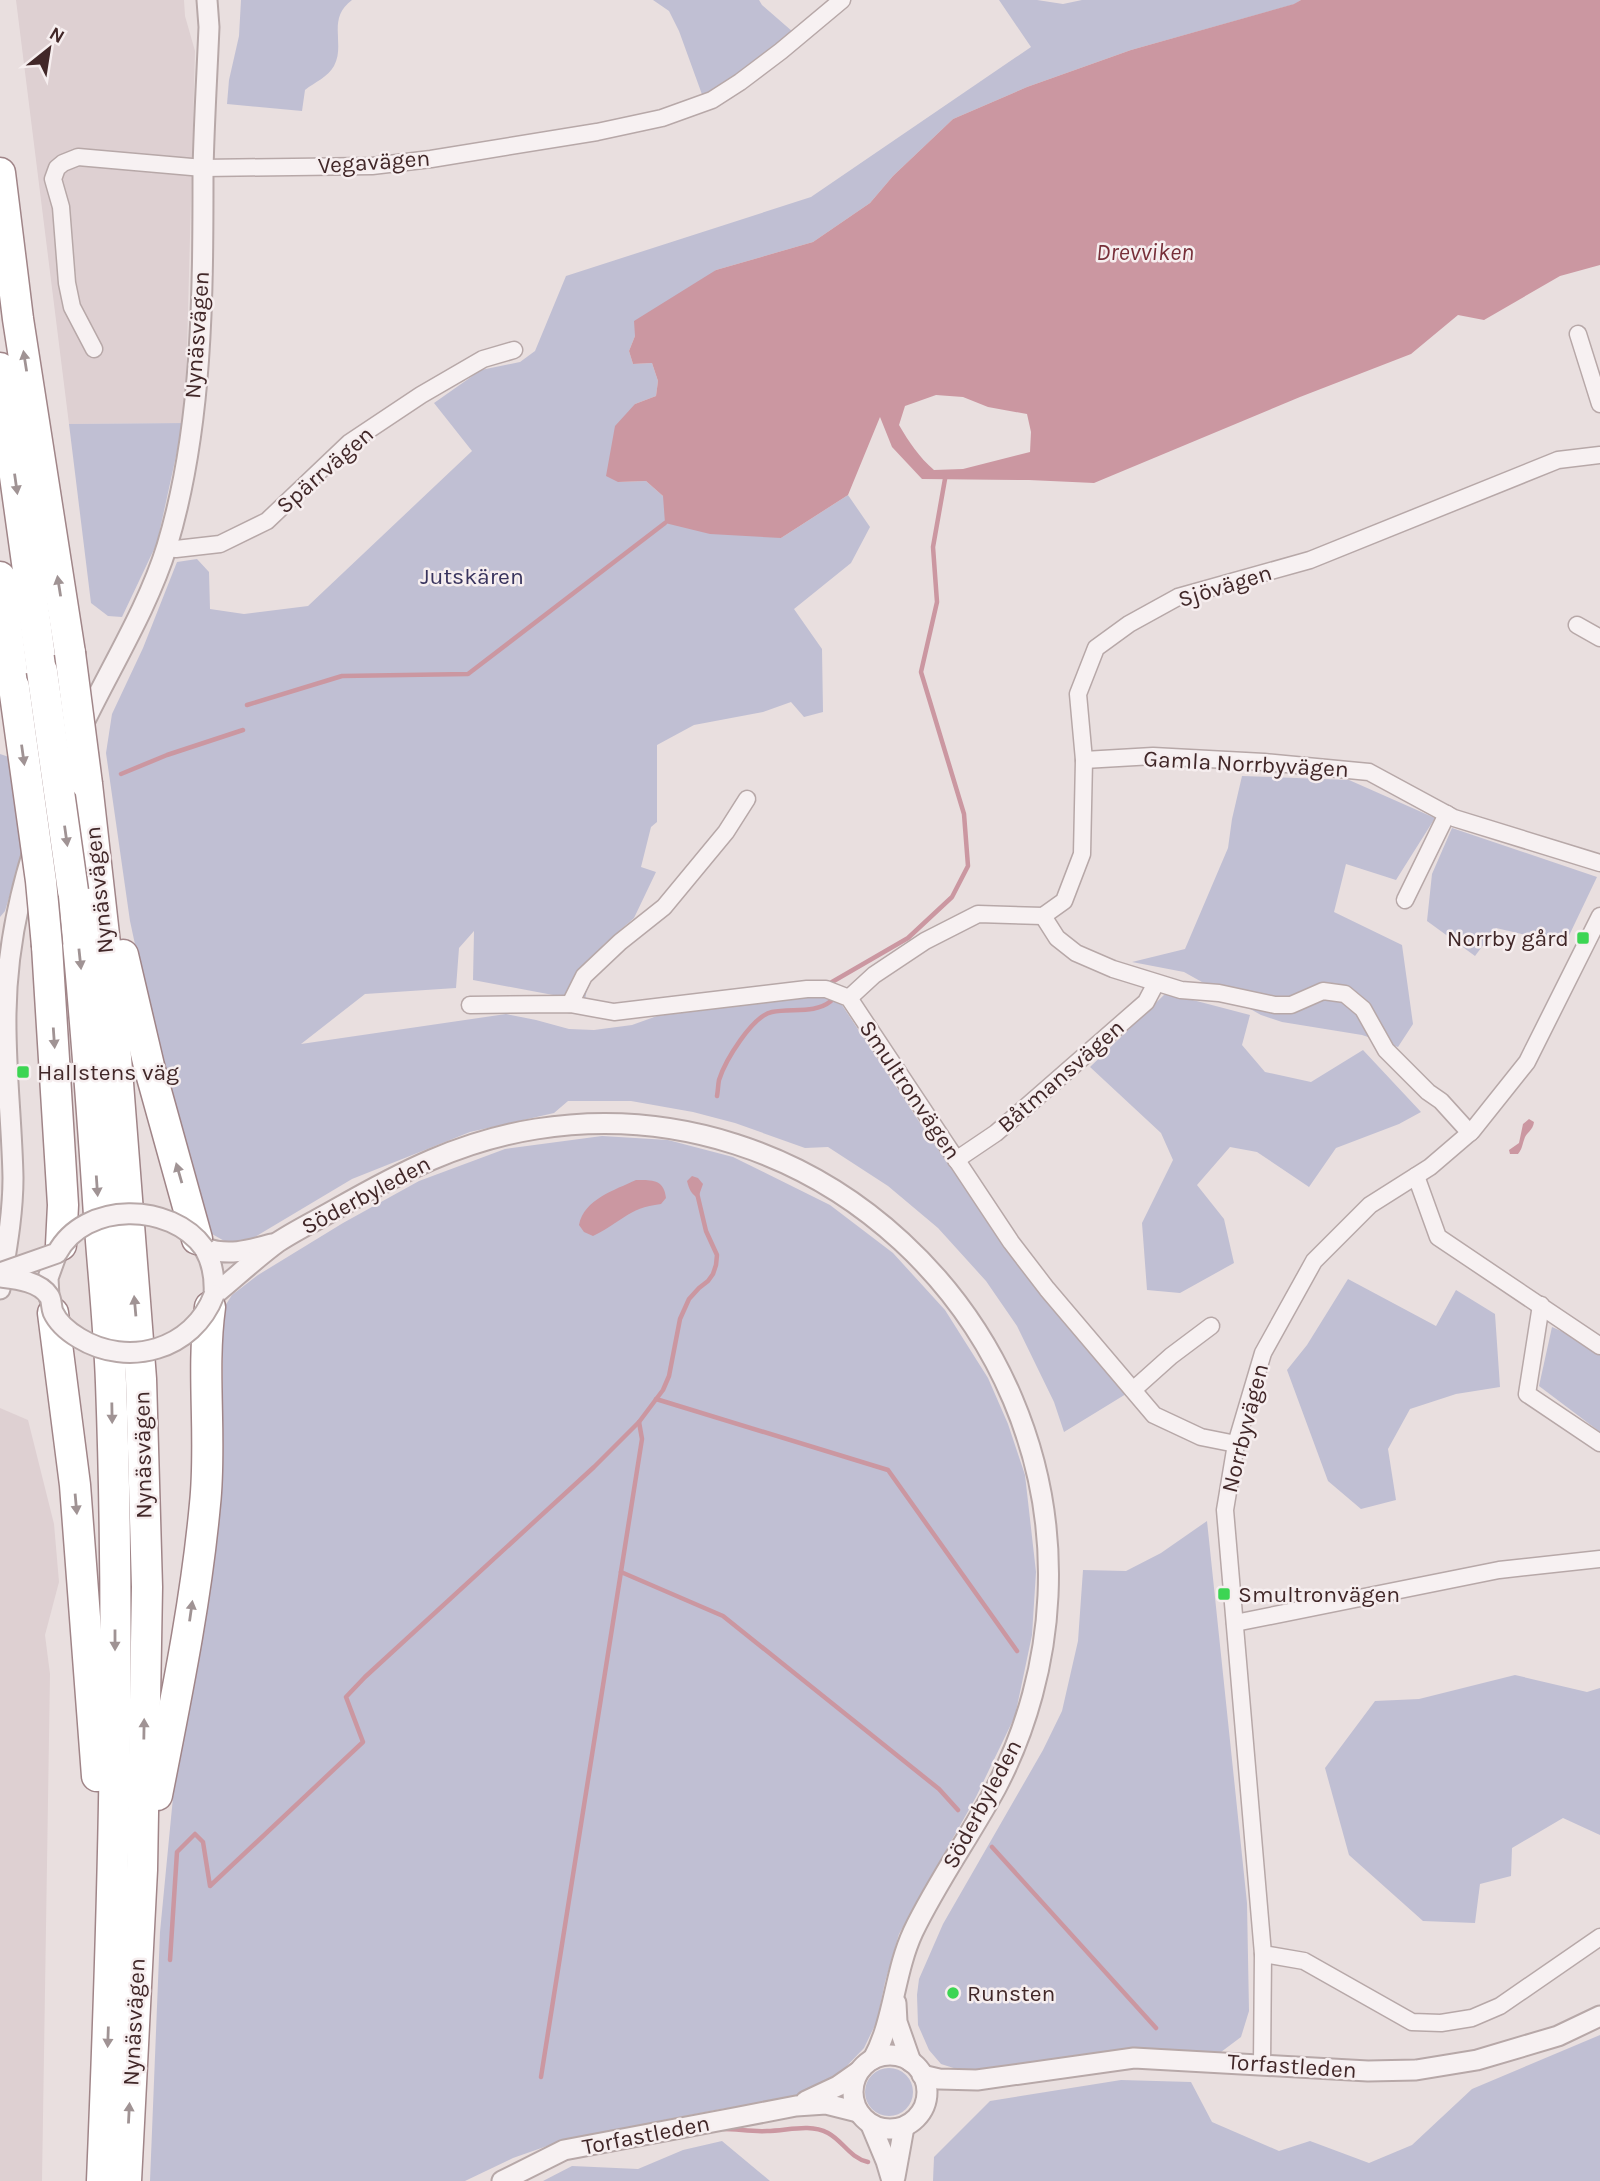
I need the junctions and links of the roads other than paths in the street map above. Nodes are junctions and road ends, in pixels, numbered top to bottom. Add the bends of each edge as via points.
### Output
1 (207, 0) edge
2 (842, 0) edge
3 (204, 168) junction
4 (0, 173) edge
5 (1578, 334) dead end
6 (94, 349) dead end
7 (514, 350) dead end
8 (0, 368) edge
9 (1600, 404) edge
10 (1600, 455) edge
11 (166, 548) junction
12 (0, 577) edge
13 (1577, 625) dead end
14 (1600, 638) edge
15 (1084, 760) junction
16 (747, 799) dead end
17 (1447, 814) junction
18 (100, 862) junction
19 (1600, 863) edge
20 (1405, 900) dead end
21 (1043, 916) junction
22 (1600, 916) edge
23 (6, 940) edge
24 (1156, 983) junction
25 (849, 998) junction
26 (570, 1004) junction
27 (470, 1005) dead end
28 (1470, 1133) junction
29 (956, 1160) junction
30 (1416, 1176) junction
31 (279, 1242) junction
32 (201, 1243) junction
33 (59, 1249) junction
34 (0, 1275) edge
35 (0, 1289) edge
36 (212, 1301) junction
37 (51, 1305) junction
38 (1541, 1305) junction
39 (1211, 1326) dead end
40 (1600, 1346) edge
41 (1133, 1390) junction
42 (1600, 1443) edge
43 (1236, 1444) junction
44 (1600, 1559) edge
45 (1235, 1623) junction
46 (142, 1870) junction
47 (1600, 1937) edge
48 (1263, 1954) junction
49 (110, 1969) junction
50 (895, 1988) junction
51 (1600, 2016) edge
52 (1262, 2064) junction
53 (866, 2066) junction
54 (917, 2068) junction
55 (977, 2080) junction
56 (925, 2103) junction
57 (796, 2106) junction
58 (865, 2119) junction
59 (904, 2127) junction
60 (102, 2181) edge
61 (126, 2181) edge
62 (502, 2181) edge
63 (893, 2181) edge

1 - 3 street, Nynäsvägen
2 - 3 street, Vegavägen via 740,82 712,100 662,118 372,166
3 - 6 street, Vegavägen via 78,157 57,168 53,179 61,207 67,283 72,307
3 - 11 street, Nynäsvägen via 196,372 187,460
18 -> 4 highway, Nynäsvägen, bridge
5 - 9 street
7 - 11 street, Spärrvägen via 483,359 349,443 267,521 220,544
8 -> 49 highway, Nynäsvägen, bridge via 73,891 111,1381 115,1731
10 - 15 street, Sjövägen via 1558,460 1310,561 1178,597 1129,624 1096,648 1078,694
11 - 23 street, Nynäsvägen via 39,828
12 -> 33 highway, bridge via 47,946 63,1205
13 - 14 street
15 - 17 street, Gamla Norrbyvägen via 1153,756 1368,772
15 - 21 street, Sjövägen via 1082,854 1064,901
16 - 26 street via 664,907 583,976
17 - 19 street, Gamla Norrbyvägen
17 - 20 street
32 -> 18 highway via 135,1014
46 -> 18 highway, Nynäsvägen via 147,1587 141,1379
21 - 24 street via 1057,938 1076,953
21 - 25 street via 978,914 925,941
22 - 28 street, Norrbyvägen via 1527,1062
23 - 35 street, Nynäsvägen via 13,1178
24 - 28 street via 1275,1005 1291,1005 1323,991 1345,994 1363,1009 1386,1050
24 - 29 street, Båtmansvägen via 1146,1002 996,1133
25 - 26 street, Smultronvägen via 826,989 807,989 614,1012
25 - 29 street, Smultronvägen
26 - 27 street, Smultronvägen
28 - 30 street, Norrbyvägen
29 - 41 street, Smultronvägen via 1047,1289
30 - 38 street via 1438,1237
30 - 43 street, Norrbyvägen via 1370,1205 1314,1261 1264,1353
31 - 32 street, Söderbyleden via 234,1253 219,1253
31 - 36 street, Söderbyleden
31 - 50 street, Söderbyleden via 439,1156 534,1129 625,1123 691,1133 756,1152 814,1179 870,1213 944,1284 999,1368 1027,1434 1046,1527 1048,1597 1040,1667 1012,1754 915,1929
32 - 33 street, bridge via 169,1221 123,1214 84,1226
32 - 36 street via 213,1267
33 - 34 street, bridge
33 - 37 street via 48,1278
34 - 37 street, bridge via 27,1282
36 - 37 street, bridge via 194,1328 173,1342 123,1353 80,1339 67,1330
46 -> 36 highway via 186,1649 205,1504 206,1329
37 -> 49 highway via 77,1511
38 - 40 street
38 - 42 street via 1527,1394
39 - 41 street
41 - 43 street, Smultronvägen via 1154,1415 1201,1437
43 - 45 street, Norrbyvägen via 1225,1510
44 - 45 street via 1499,1570
45 - 48 street, Norrbyvägen
61 -> 46 highway, Nynäsvägen
47 - 48 street via 1500,2006 1472,2018 1441,2023 1412,2022 1304,1961
48 - 52 street, Norrbyvägen
49 -> 60 highway, Nynäsvägen
50 - 53 street, Söderbyleden via 880,2047
50 - 54 street, Söderbyleden via 897,2022
51 - 52 street, Torfastleden via 1558,2036 1477,2060 1416,2070
52 - 55 street, Torfastleden via 1134,2058
53 - 54 street via 892,2055
53 - 57 street, Torfastleden
53 - 58 street via 853,2088
54 - 55 street, Torfastleden via 939,2079
54 - 56 street via 927,2093
55 - 56 street, Torfastleden
56 - 59 street via 921,2113
57 - 58 street, Torfastleden via 844,2107
57 - 62 street, Torfastleden via 564,2150
58 - 59 street via 882,2129
58 - 63 street
59 - 63 street

